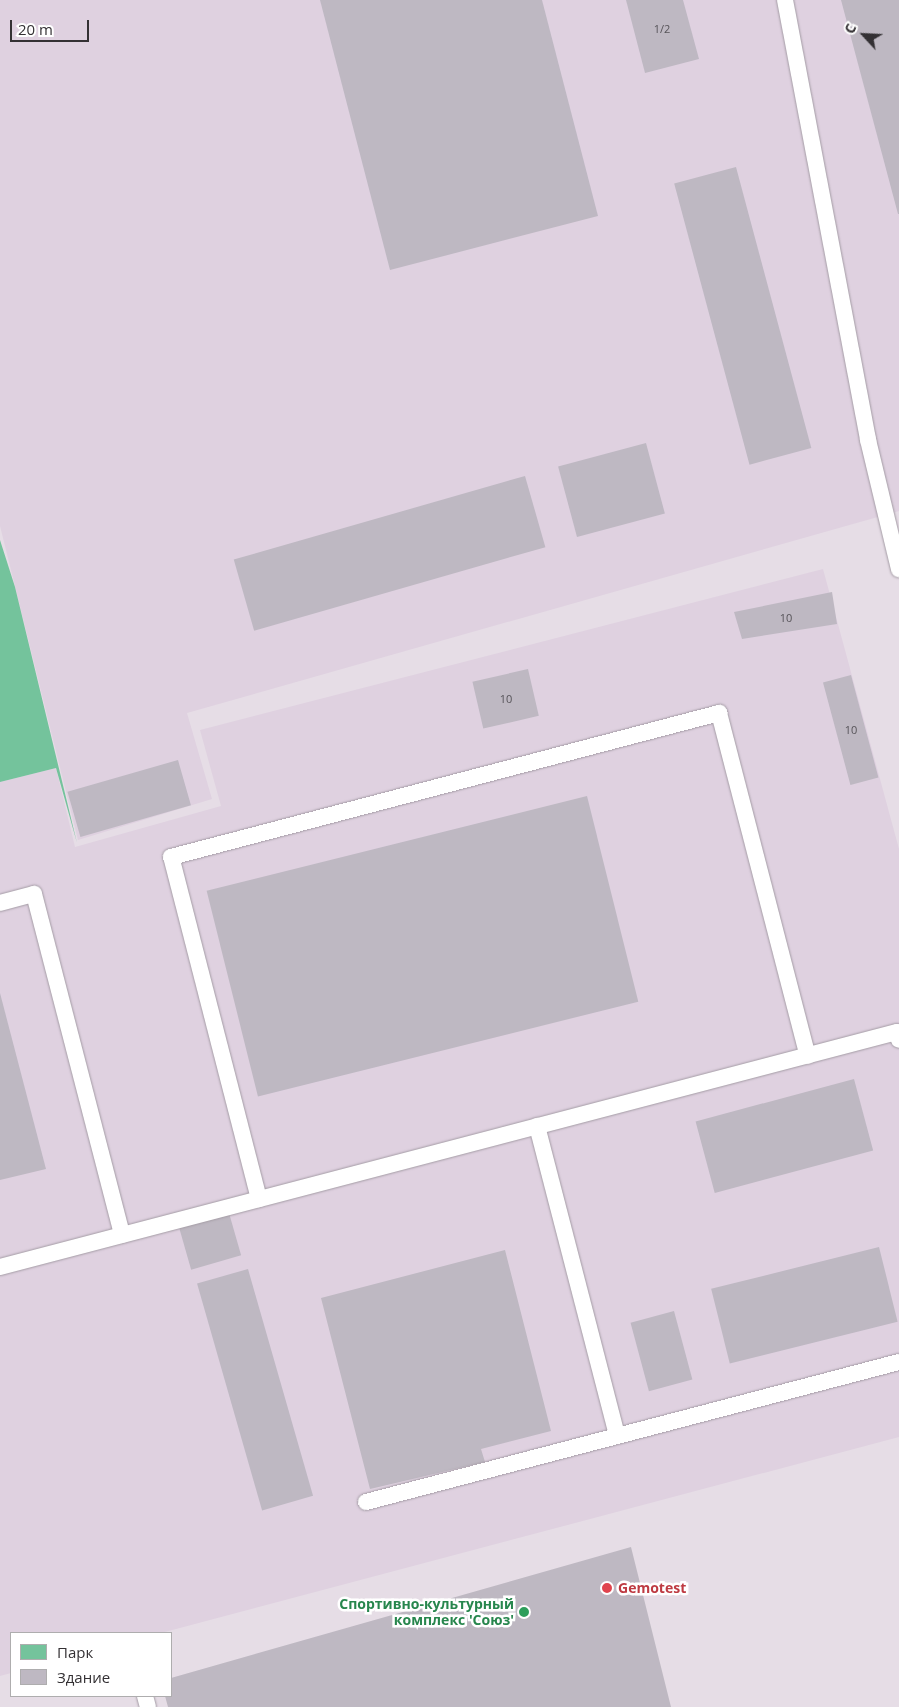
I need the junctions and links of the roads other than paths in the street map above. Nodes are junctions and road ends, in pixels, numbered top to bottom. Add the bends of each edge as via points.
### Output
1 (785, 0) edge
2 (899, 568) edge
3 (0, 903) edge
4 (899, 1040) edge
5 (808, 1056) junction
6 (537, 1126) junction
7 (260, 1199) junction
8 (122, 1235) junction
9 (0, 1267) edge
10 (899, 1362) edge
11 (617, 1436) junction
12 (366, 1502) dead end

1 - 2 lane via 868,440
3 - 8 lane via 34,894
4 - 5 lane via 897,1032
5 - 6 lane
5 - 7 lane via 719,714 171,857
6 - 7 lane
6 - 11 lane
7 - 8 lane
8 - 9 lane
10 - 11 lane
11 - 12 lane

